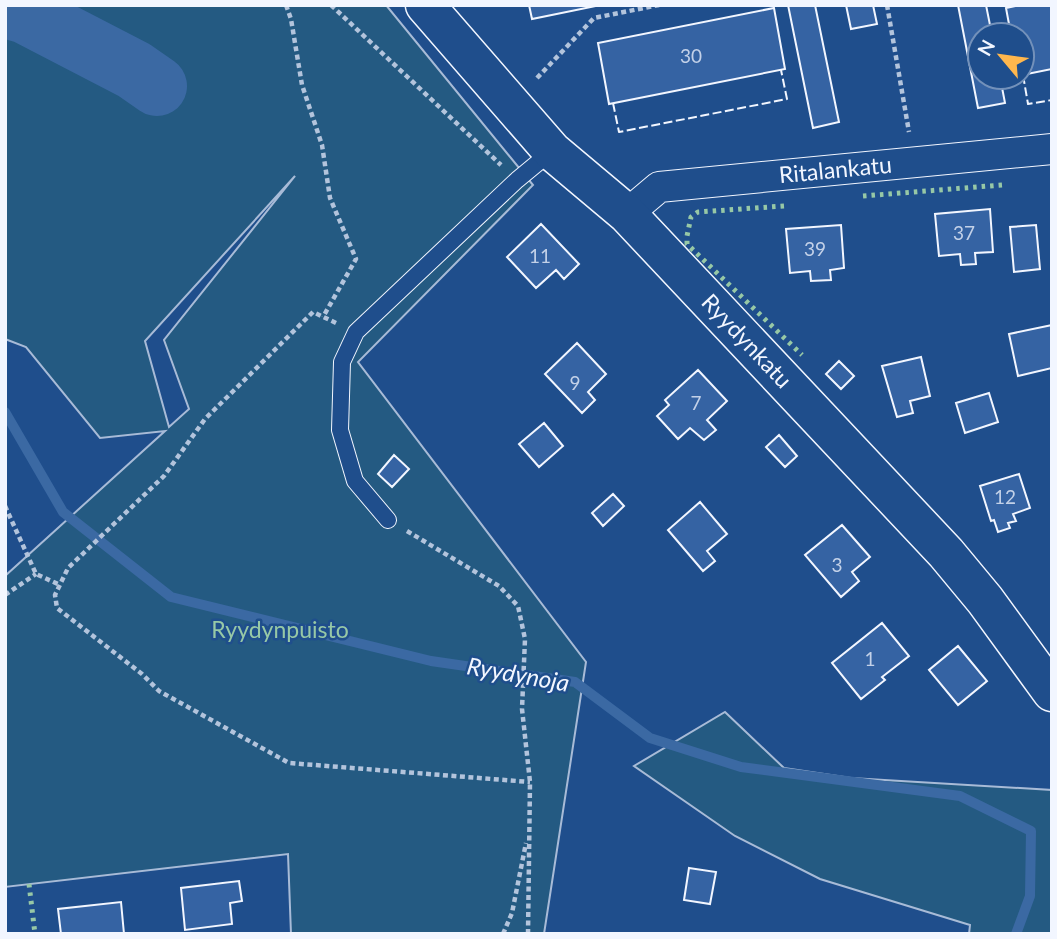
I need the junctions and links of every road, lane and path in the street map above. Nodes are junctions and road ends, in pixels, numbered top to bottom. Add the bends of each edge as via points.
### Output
1 (286, 5) edge
2 (331, 5) edge
3 (425, 5) edge
4 (619, 5) edge
5 (659, 5) edge
6 (887, 5) edge
7 (620, 13) junction
8 (511, 105) junction
9 (1052, 149) edge
10 (552, 151) junction
11 (915, 162) junction
12 (517, 180) junction
13 (627, 214) junction
14 (323, 317) junction
15 (356, 331) junction
16 (5, 506) edge
17 (388, 520) joint
18 (36, 575) junction
19 (60, 584) junction
20 (5, 595) edge
21 (1052, 692) edge
22 (530, 782) junction
23 (528, 831) junction
24 (503, 934) edge
25 (527, 934) edge

1 - 14 path via 331,198 356,259
2 - 12 path
3 - 8 street, Ryydynkatu
4 - 7 path
5 - 7 path
6 - 11 path
7 - 8 path via 594,18
8 - 10 street, Ryydynkatu
9 - 11 street, Ritalankatu
10 - 12 lane
10 - 13 street, Ryydynkatu
11 - 13 street, Ritalankatu via 659,187
12 - 15 lane
13 - 21 street, Ryydynkatu via 946,553
14 - 15 path
14 - 19 path via 313,312 205,419 164,476 68,568
15 - 17 lane via 342,362 340,430 355,481
16 - 18 path
17 - 22 path via 499,586 518,606 525,639 522,709
18 - 19 path
18 - 20 path
19 - 22 path via 55,595 57,608 159,691 289,763
22 - 23 path
23 - 24 path via 512,913
23 - 25 path

